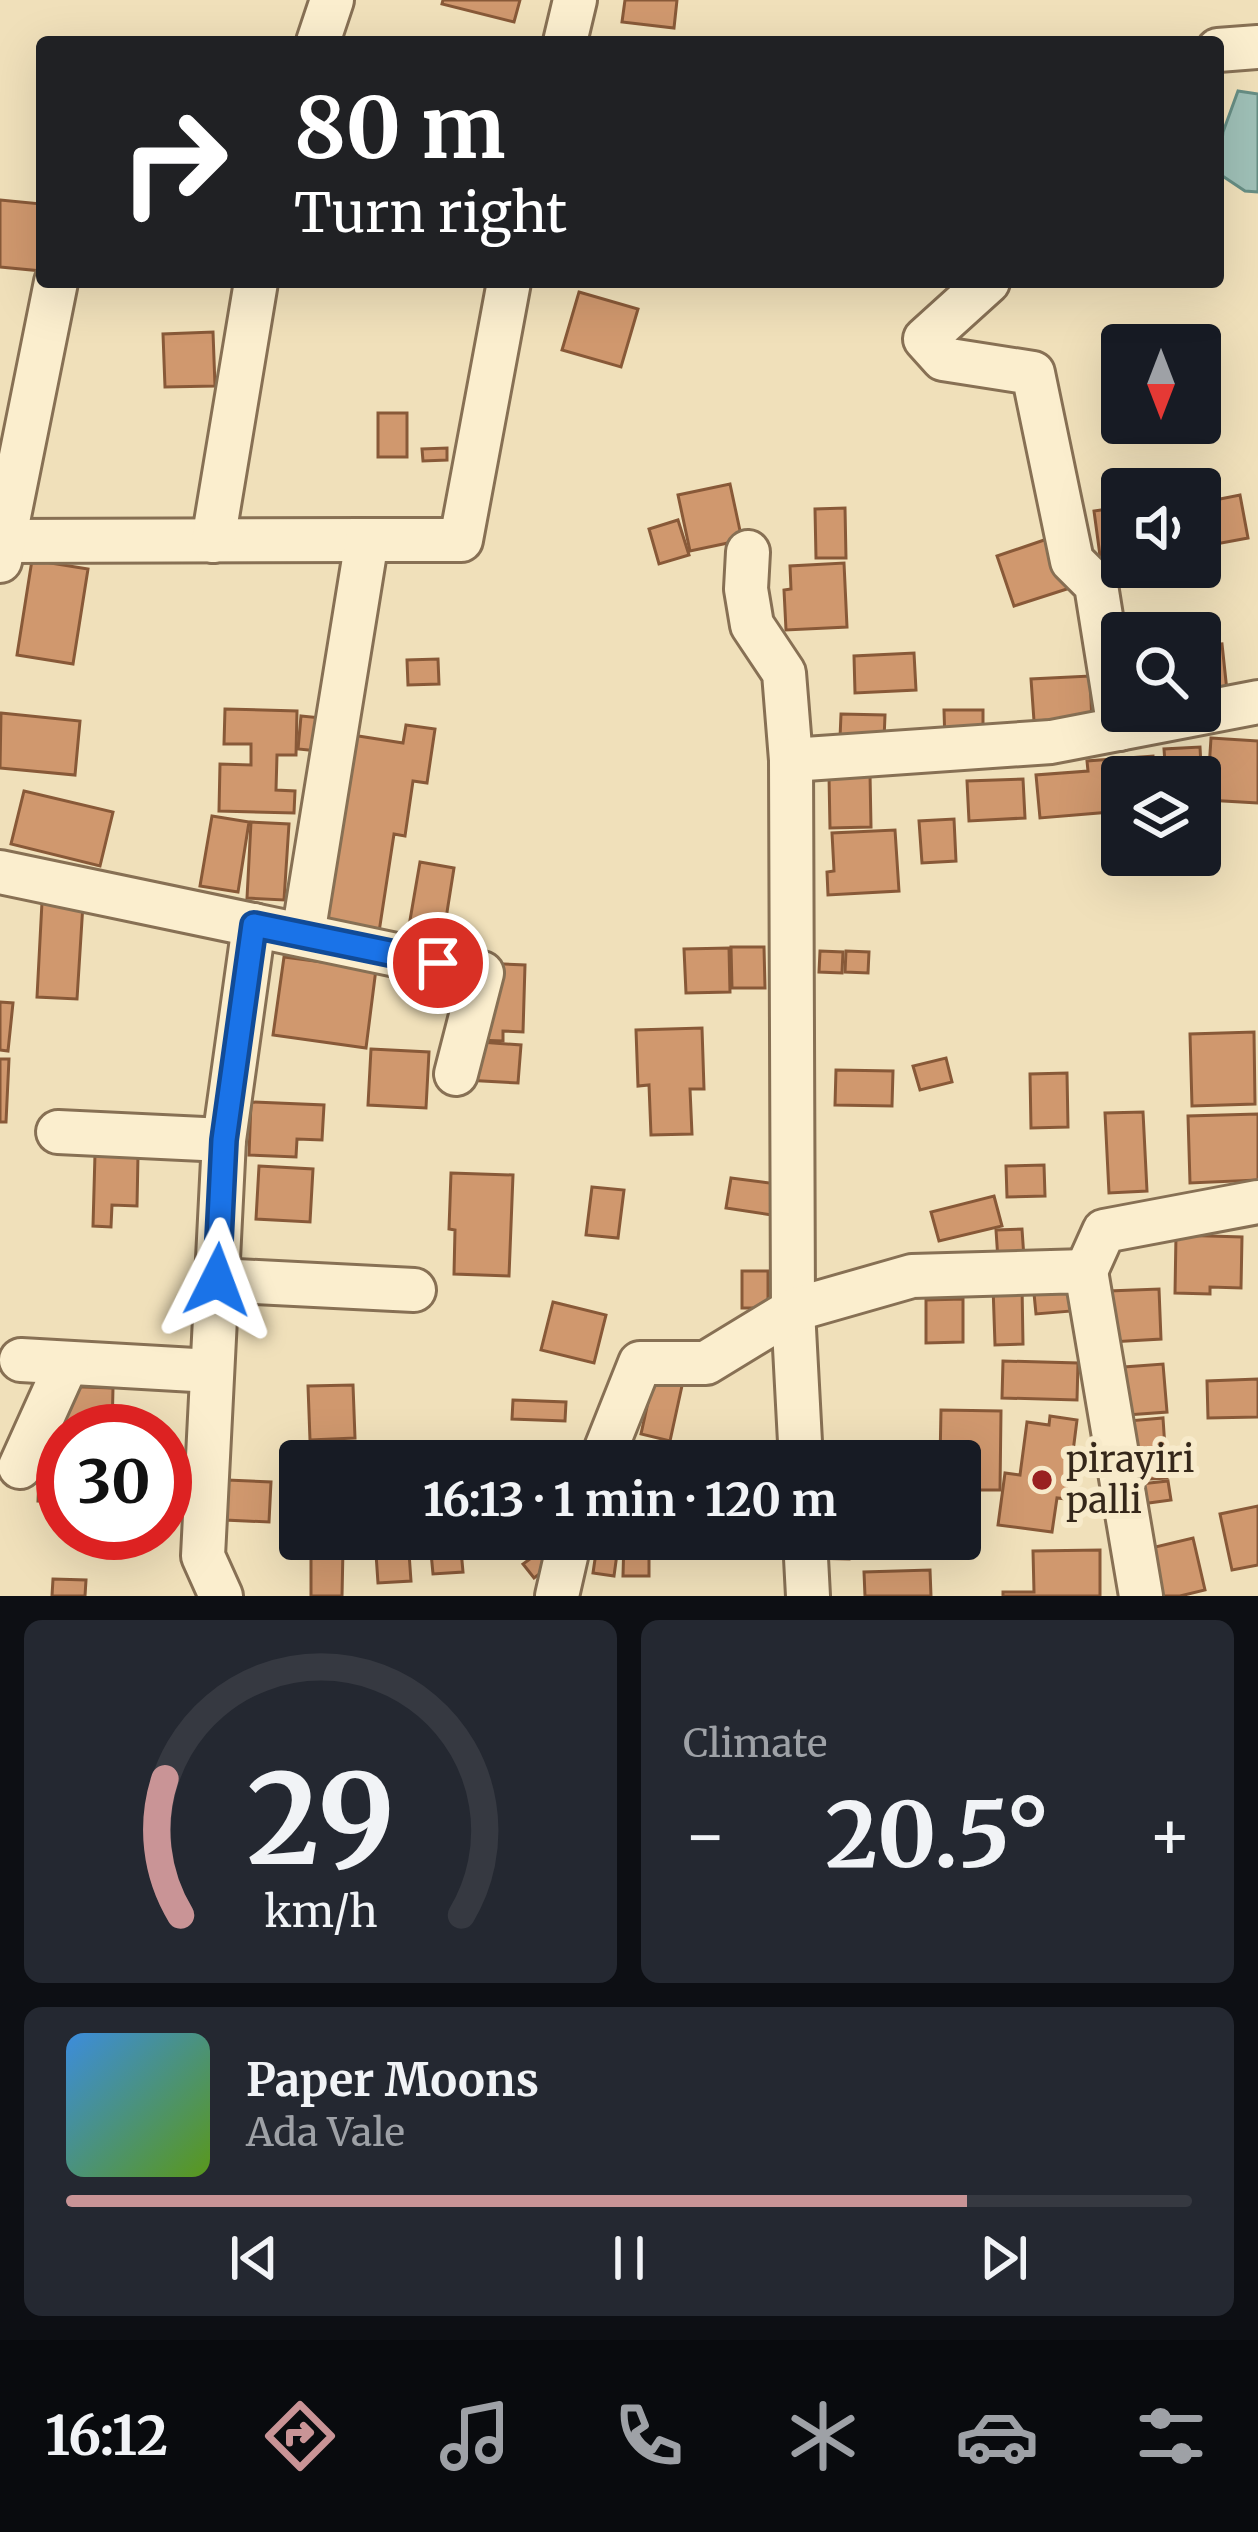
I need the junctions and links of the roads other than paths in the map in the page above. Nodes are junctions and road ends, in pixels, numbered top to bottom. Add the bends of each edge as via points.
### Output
1 (332, 0) edge
2 (575, 0) edge
3 (320, 36) edge
4 (566, 36) edge
5 (1258, 47) edge
6 (1224, 50) edge
7 (55, 288) edge
8 (255, 288) edge
9 (508, 288) edge
10 (981, 288) edge
11 (367, 540) junction
12 (213, 541) junction
13 (2, 551) edge
14 (748, 552) dead end
15 (1101, 616) edge
16 (1258, 702) edge
17 (1221, 709) edge
18 (1104, 732) edge
19 (791, 760) junction
20 (0, 872) edge
21 (254, 925) junction
22 (303, 935) junction
23 (456, 1075) dead end
24 (58, 1132) dead end
25 (224, 1140) junction
26 (1258, 1202) edge
27 (1086, 1271) junction
28 (217, 1280) junction
29 (414, 1290) dead end
30 (793, 1310) junction
31 (21, 1360) dead end
32 (67, 1363) junction
33 (212, 1371) junction
34 (609, 1440) edge
35 (800, 1440) edge
36 (20, 1466) dead end
37 (565, 1560) edge
38 (806, 1560) edge
39 (220, 1596) edge
40 (557, 1596) edge
41 (808, 1596) edge
42 (1141, 1596) edge

1 - 3 street
2 - 4 street
5 - 6 street
7 - 13 street
8 - 12 street
9 - 11 street via 461,540
10 - 15 street via 925,339 943,359 1033,373 1072,561 1096,585
11 - 12 street
11 - 22 street
12 - 13 street
14 - 19 street via 752,625 784,673
16 - 17 street
18 - 19 street
19 - 30 street
20 - 21 street
21 - 22 street
21 - 25 street
22 - 23 street via 482,973
24 - 25 street
25 - 28 street
26 - 27 street via 1104,1232
27 - 30 street via 912,1276
27 - 42 street
28 - 29 street
28 - 33 street
30 - 34 street via 706,1363 640,1363
30 - 35 street
31 - 32 street
32 - 33 street
32 - 36 street
33 - 39 street via 203,1556
37 - 40 street
38 - 41 street

